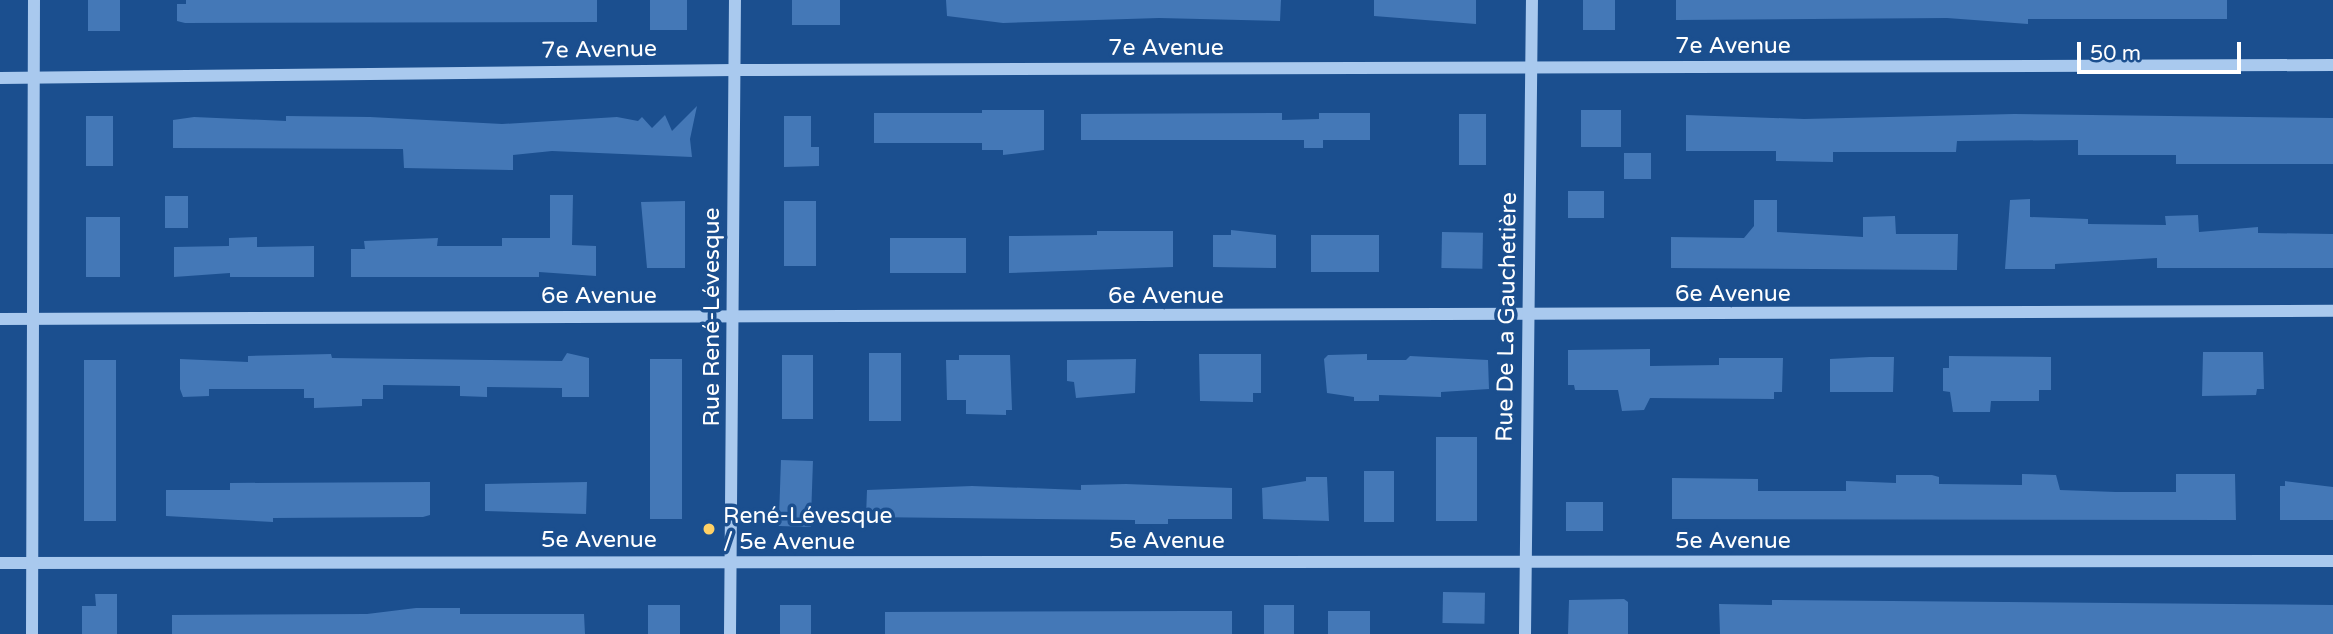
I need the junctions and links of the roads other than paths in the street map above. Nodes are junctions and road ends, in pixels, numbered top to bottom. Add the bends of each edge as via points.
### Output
1 (34, 0) edge
2 (735, 0) edge
3 (1532, 0) edge
4 (2333, 65) edge
5 (1531, 68) junction
6 (735, 70) junction
7 (0, 78) edge
8 (33, 78) junction
9 (2333, 311) edge
10 (1529, 316) junction
11 (733, 317) junction
12 (0, 318) edge
13 (35, 318) junction
14 (730, 560) junction
15 (2333, 561) edge
16 (1525, 562) junction
17 (0, 563) edge
18 (33, 563) junction
19 (32, 634) edge
20 (730, 634) edge
21 (1525, 634) edge

1 - 8 street
2 - 6 street, Rue René-Lévesque
3 - 5 street, Rue De La Gauchetière
4 - 5 street, 7e Avenue
5 - 6 street, 7e Avenue
5 - 10 street, Rue De La Gauchetière
6 - 8 street, 7e Avenue
6 - 11 street, Rue René-Lévesque
7 - 8 street, 7e Avenue
8 - 13 street
9 - 10 street, 6e Avenue
10 - 11 street, 6e Avenue
10 - 16 street, Rue De La Gauchetière
11 - 13 street, 6e Avenue
11 - 14 street, Rue René-Lévesque
12 - 13 street, 6e Avenue
13 - 18 street
14 - 16 street, 5e Avenue
14 - 18 street, 5e Avenue
14 - 20 street, Rue René-Lévesque
15 - 16 street, 5e Avenue
16 - 21 street, Rue De La Gauchetière
17 - 18 street, 5e Avenue
18 - 19 street

